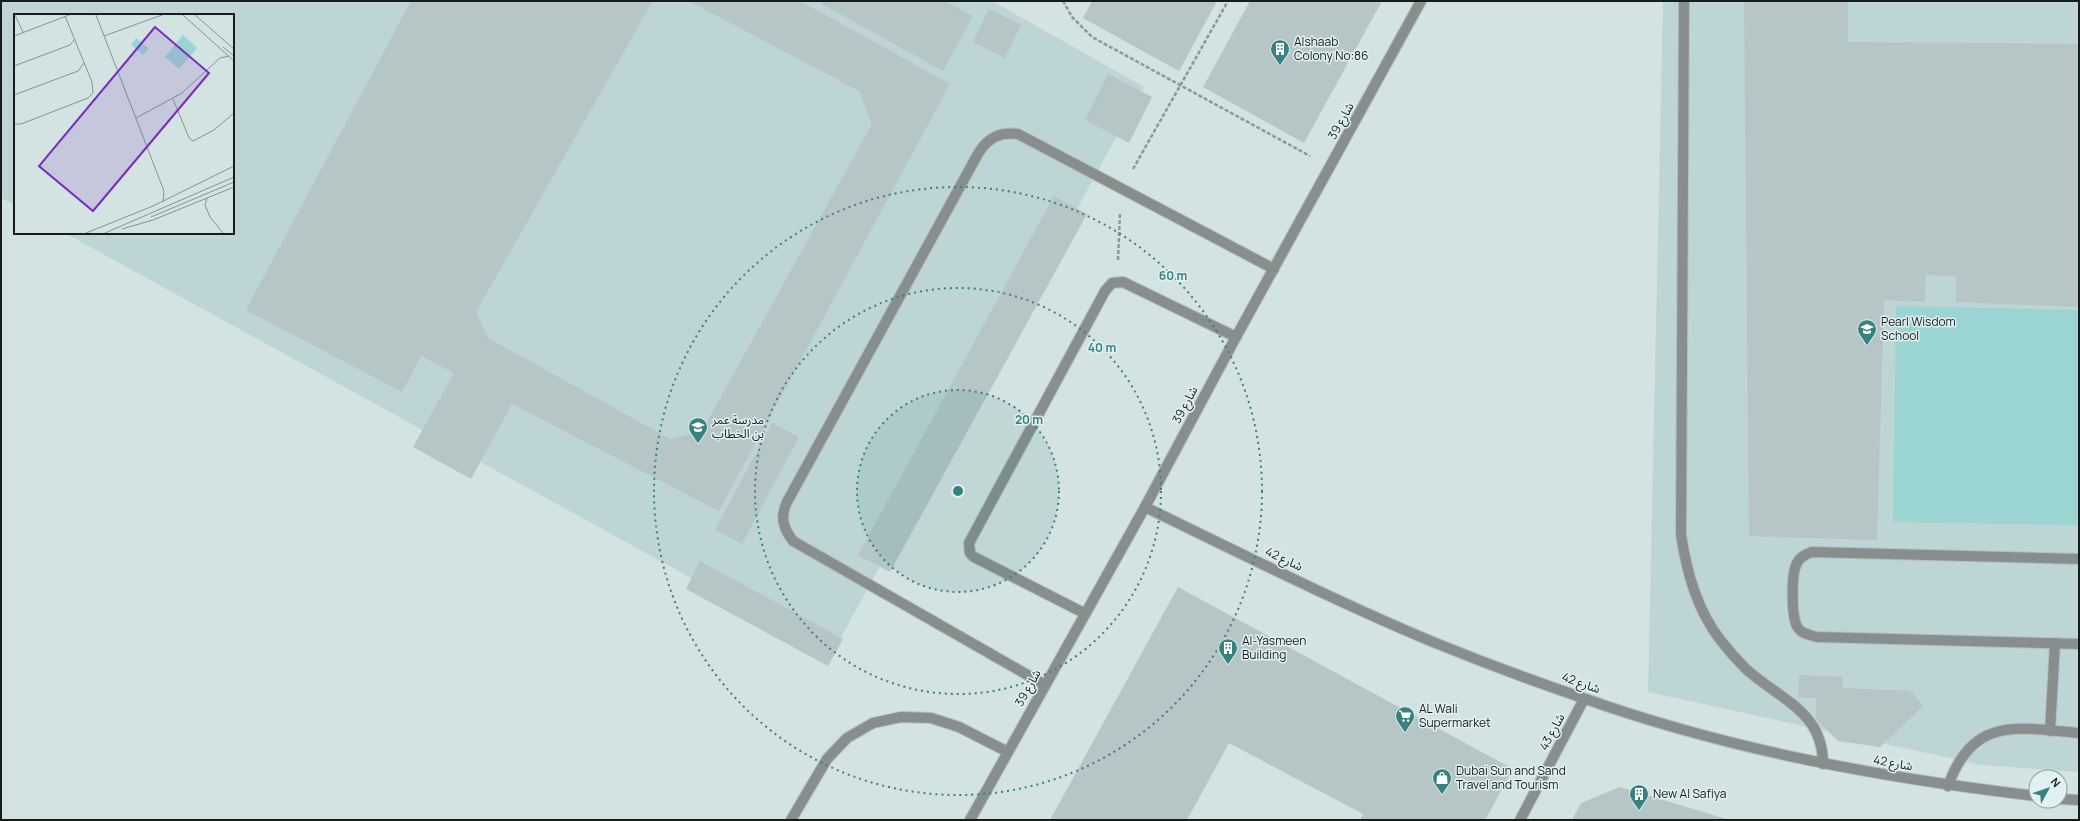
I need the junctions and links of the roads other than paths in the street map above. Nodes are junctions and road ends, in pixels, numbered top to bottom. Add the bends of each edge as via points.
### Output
1 (1421, 1) edge
2 (1684, 1) edge
3 (1274, 269) junction
4 (1236, 337) junction
5 (1145, 507) junction
6 (2079, 558) edge
7 (1084, 613) junction
8 (2055, 643) junction
9 (2079, 644) edge
10 (1045, 685) junction
11 (1584, 699) junction
12 (2050, 731) junction
13 (2079, 733) edge
14 (1008, 752) junction
15 (1823, 764) junction
16 (1948, 786) junction
17 (2028, 795) edge
18 (2068, 799) edge
19 (2079, 800) edge
20 (791, 820) edge
21 (970, 820) edge
22 (1520, 820) edge

1 - 3 street, شارع 39
2 - 15 street via 1681,535 1687,573 1701,608 1721,641 1747,669 1794,704 1808,718 1818,734
3 - 4 street, شارع 39
3 - 10 street via 1018,134 1007,133 986,142 783,512 783,522 786,532 793,541
4 - 5 street, شارع 39
4 - 7 street via 1123,282 1112,283 1105,290 969,544 970,553 974,556
5 - 7 street, شارع 39
5 - 11 street, شارع 42 via 1433,642
6 - 8 street via 1821,551 1802,556 1796,564 1794,620 1799,629 1807,635
7 - 10 street, شارع 39
8 - 9 street
8 - 12 street
10 - 14 street, شارع 39
11 - 15 street, شارع 42 via 1703,735
11 - 22 street, شارع 43
12 - 13 street
12 - 16 street via 2018,728 1997,730 1979,739 1964,753 1953,770
14 - 20 street via 959,727 931,718 901,717 872,723 847,738 826,759
14 - 21 street, شارع 39
15 - 16 street, شارع 42
16 - 17 street, شارع 42
18 - 19 street

